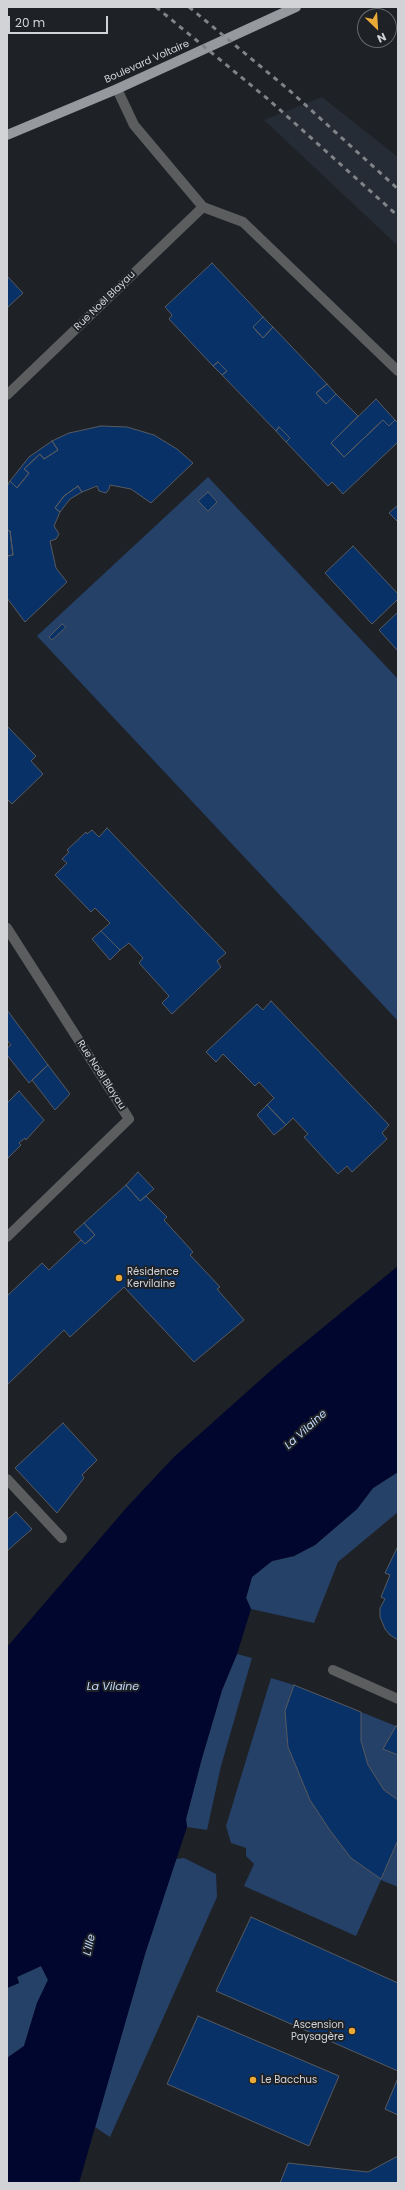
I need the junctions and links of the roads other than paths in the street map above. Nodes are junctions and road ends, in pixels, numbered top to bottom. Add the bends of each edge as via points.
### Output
1 (296, 7) edge
2 (117, 89) junction
3 (7, 135) edge
4 (203, 207) junction
5 (398, 371) edge
6 (7, 394) edge
7 (7, 928) edge
8 (7, 1237) edge
9 (7, 1479) edge
10 (62, 1538) dead end
11 (332, 1670) dead end
12 (398, 1699) edge

1 - 2 main road, Boulevard Voltaire
2 - 3 main road, Boulevard Voltaire
2 - 4 street via 134,125
4 - 5 street via 243,222
4 - 6 street, Rue Noël Blayau
7 - 8 street, Rue Noël Blayau via 129,1118
9 - 10 street
11 - 12 street

